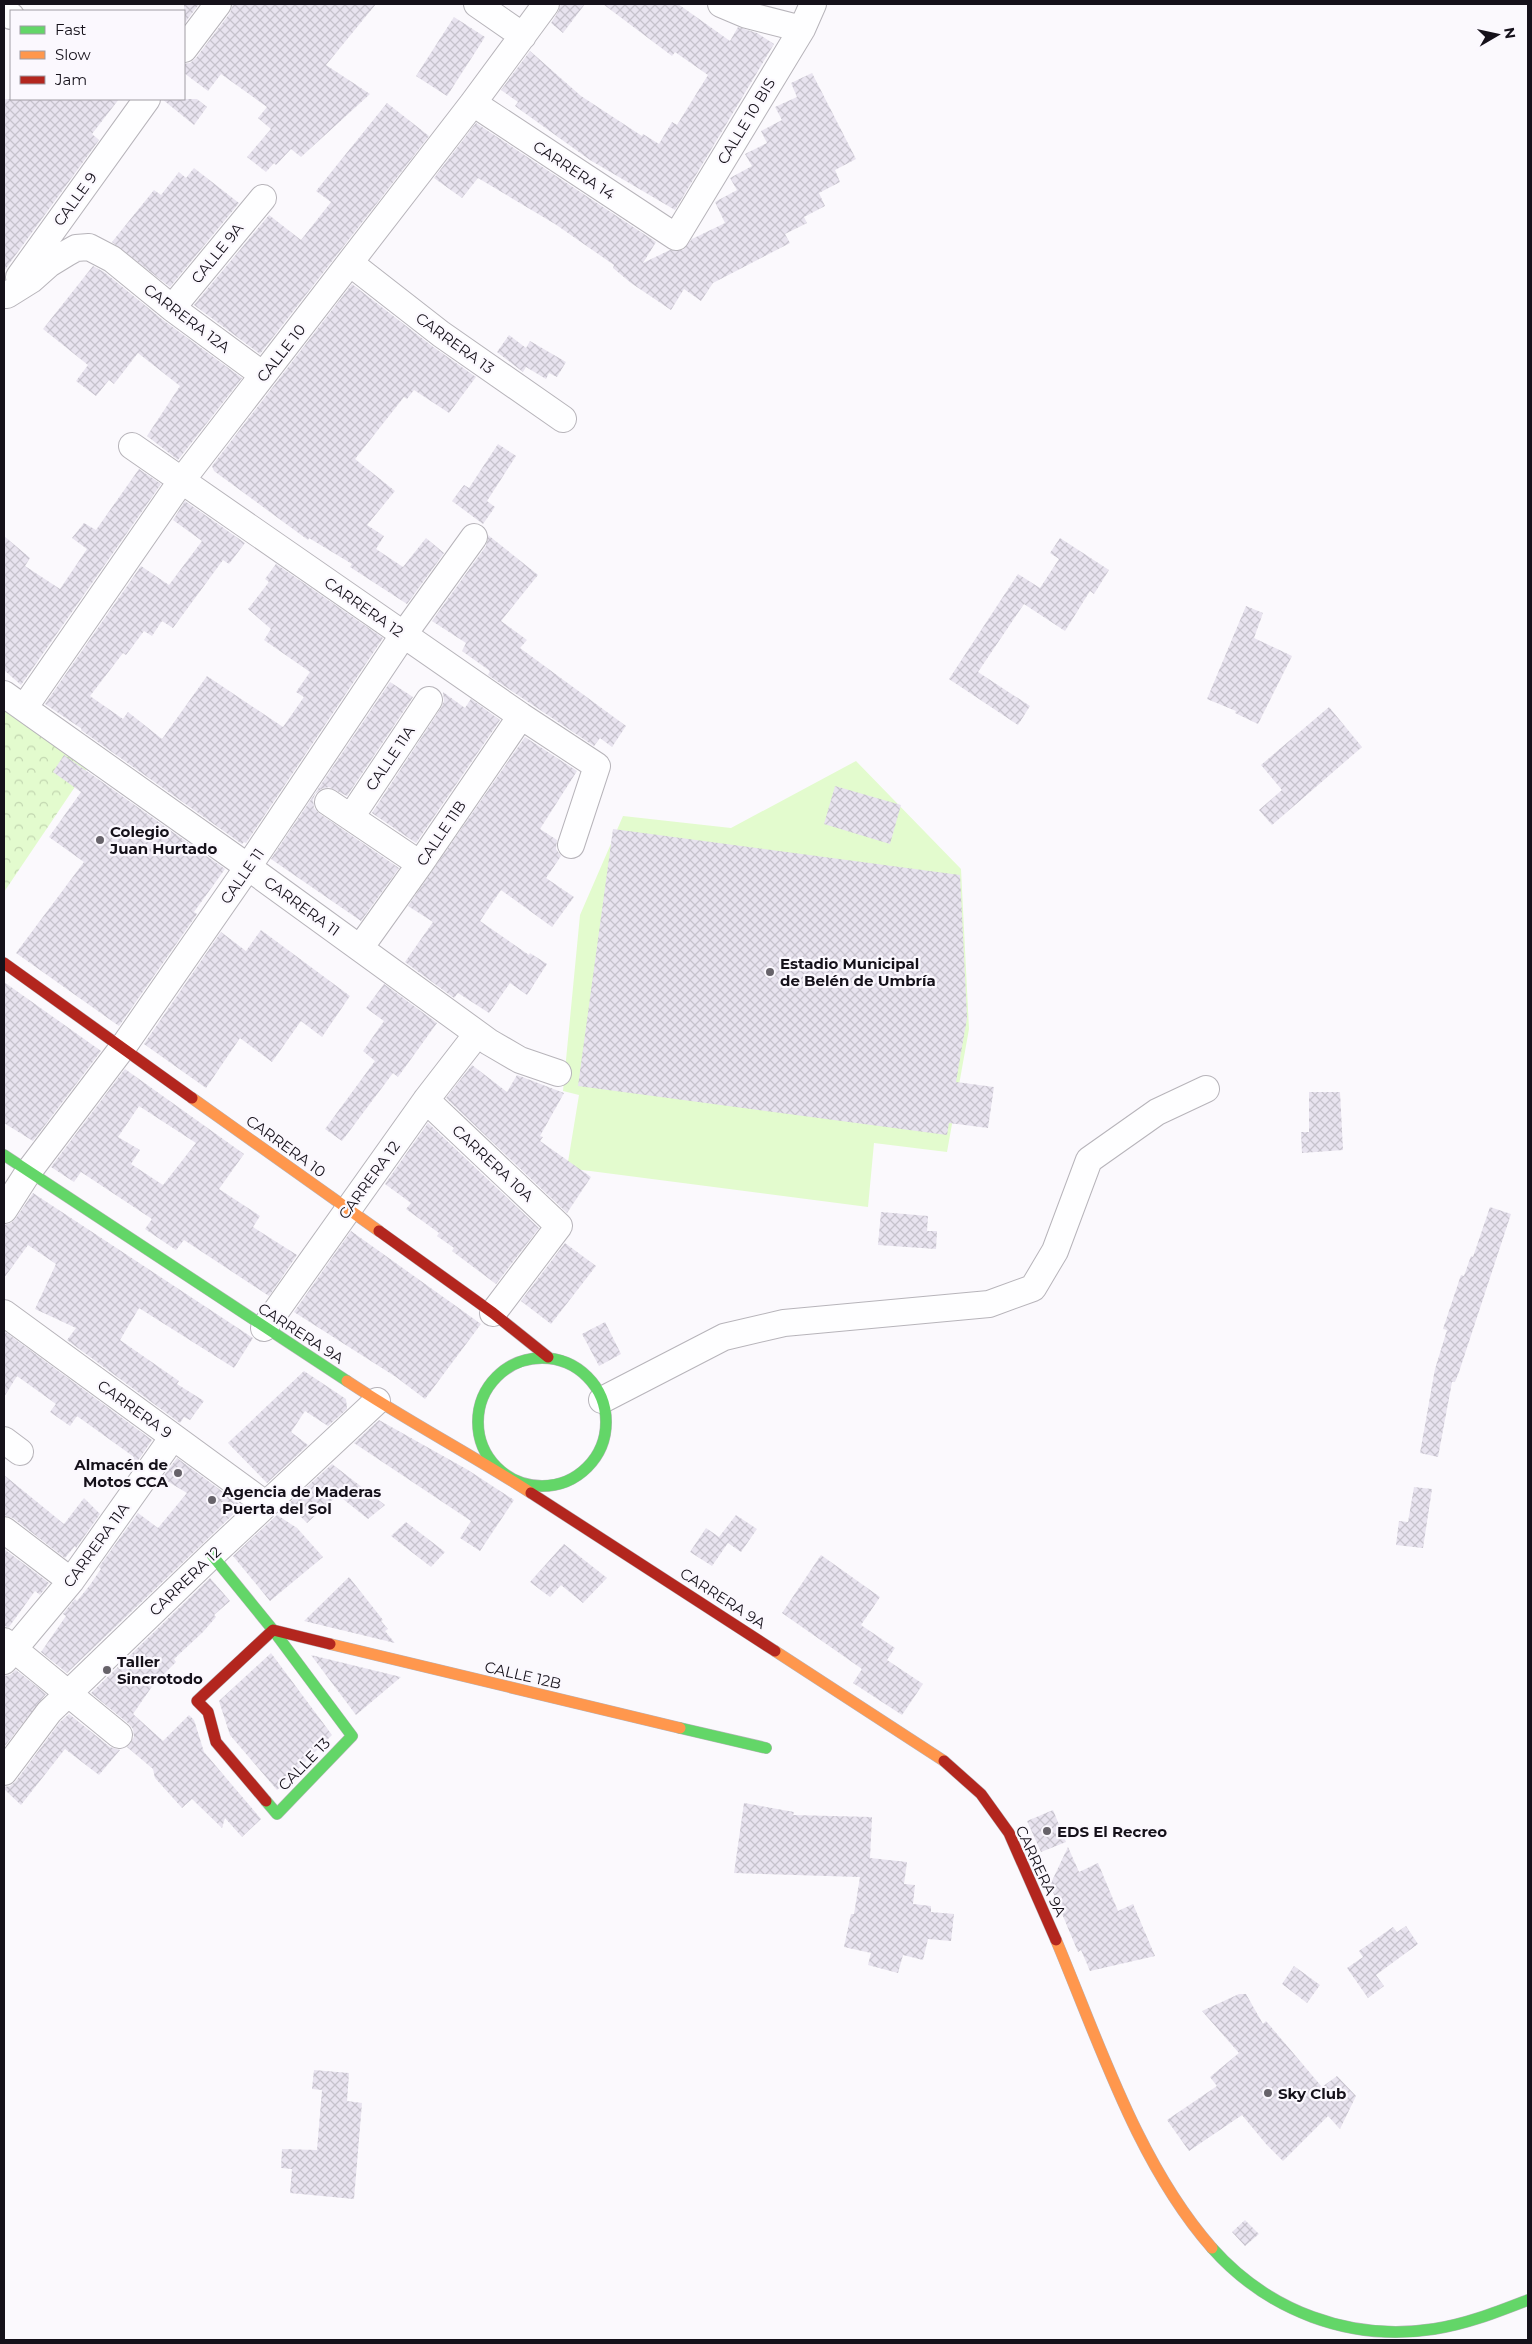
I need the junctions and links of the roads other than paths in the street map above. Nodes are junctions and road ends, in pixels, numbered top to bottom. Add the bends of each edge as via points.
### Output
1 (218, 4) edge
2 (477, 4) edge
3 (546, 4) edge
4 (721, 4) edge
5 (813, 4) edge
6 (802, 29) junction
7 (523, 36) junction
8 (185, 49) edge
9 (146, 100) edge
10 (473, 103) junction
11 (263, 198) dead end
12 (676, 236) joint
13 (350, 263) junction
14 (5, 296) edge
15 (172, 308) junction
16 (263, 375) junction
17 (563, 419) dead end
18 (132, 446) dead end
19 (182, 480) junction
20 (474, 537) dead end
21 (404, 634) junction
22 (428, 700) dead end
23 (14, 701) edge
24 (521, 716) junction
25 (328, 802) dead end
26 (350, 817) junction
27 (571, 845) dead end
28 (420, 864) junction
29 (248, 867) junction
30 (360, 948) junction
31 (4, 963) edge
32 (477, 1034) junction
33 (123, 1047) junction
34 (558, 1073) dead end
35 (1206, 1089) dead end
36 (426, 1100) junction
37 (4, 1155) edge
38 (29, 1171) junction
39 (4, 1210) edge
40 (348, 1210) junction
41 (4, 1313) edge
42 (493, 1313) junction
43 (264, 1328) junction
44 (548, 1357) junction
45 (602, 1400) junction
46 (378, 1401) junction
47 (173, 1437) junction
48 (503, 1474) junction
49 (265, 1504) junction
50 (583, 1511) dead end
51 (586, 1528) junction
52 (4, 1530) edge
53 (212, 1555) junction
54 (70, 1581) junction
55 (273, 1630) junction
56 (7, 1650) edge
57 (68, 1694) junction
58 (119, 1735) dead end
59 (766, 1748) dead end
60 (4, 1772) edge
61 (1528, 2300) edge

1 - 8 street
2 - 7 street
3 - 7 street, CALLE 10
4 - 6 street via 747,15
5 - 6 street, CALLE 10 BIS
6 - 12 street, CALLE 10 BIS
7 - 10 street, CALLE 10
9 - 14 street, CALLE 9
10 - 12 street, CARRERA 14
10 - 13 street, CALLE 10
11 - 15 street, CALLE 9A
13 - 16 street, CALLE 10
13 - 17 street, CARRERA 13 via 441,334
14 - 15 street, CARRERA 12A via 76,248 89,247 112,259
15 - 16 street, CARRERA 12A
16 - 19 street, CALLE 10
18 - 19 street, CARRERA 12
19 - 21 street, CARRERA 12
19 - 23 street, CALLE 10
20 - 21 street, CALLE 11
21 - 24 street, CARRERA 12
21 - 29 street, CALLE 11
22 - 26 street, CALLE 11A
23 - 29 street, CARRERA 11
24 - 27 street, CARRERA 12 via 596,766
24 - 28 street, CALLE 11B
25 - 26 street
26 - 28 street
28 - 30 street, CALLE 11B
29 - 30 street, CARRERA 11
29 - 33 street, CALLE 11
30 - 32 street, CARRERA 11
31 - 33 main road, CARRERA 10
32 - 34 street, CARRERA 11 via 520,1060
32 - 36 street, CARRERA 12
33 - 38 street, CALLE 11
33 - 40 main road, CARRERA 10
35 - 45 street via 1157,1112 1089,1160 1055,1251 1033,1288 989,1304 784,1323 724,1337
36 - 40 street, CARRERA 12
36 - 42 street, CARRERA 10A via 559,1226
37 - 38 main road, CARRERA 9A
38 - 39 street, CALLE 11
38 - 43 main road, CARRERA 9A
40 - 42 main road, CARRERA 10
40 - 43 street, CARRERA 12
41 - 47 street, CARRERA 9
42 - 44 main road, CARRERA 10
43 - 46 main road, CARRERA 9A
44 - 45 main road via 581,1371 594,1384
44 - 48 main road via 527,1359 508,1367 492,1380 482,1398 477,1419 480,1440 488,1458
45 - 48 main road via 606,1422 603,1444 577,1481 539,1487 520,1483
46 - 48 main road, CARRERA 9A
46 - 49 street, CARRERA 12
47 - 49 street, CARRERA 9
47 - 54 street, CARRERA 11A
48 - 51 main road, CARRERA 9A
49 - 53 street, CARRERA 12
50 - 51 main road
51 - 61 main road, CARRERA 9A via 945,1762 981,1794 1009,1833 1129,2115 1172,2196 1207,2244 1266,2297 1312,2320 1362,2330 1394,2332 1420,2331 1492,2315
52 - 54 street
53 - 55 main road
53 - 57 street, CARRERA 12
54 - 56 street, CARRERA 11A
55 - 55 main road, CALLE 13 via 197,1701 208,1712 216,1742 277,1814 352,1736
55 - 59 main road, CALLE 12B
56 - 57 street
57 - 58 street
57 - 60 street, CARRERA 12 via 49,1712

